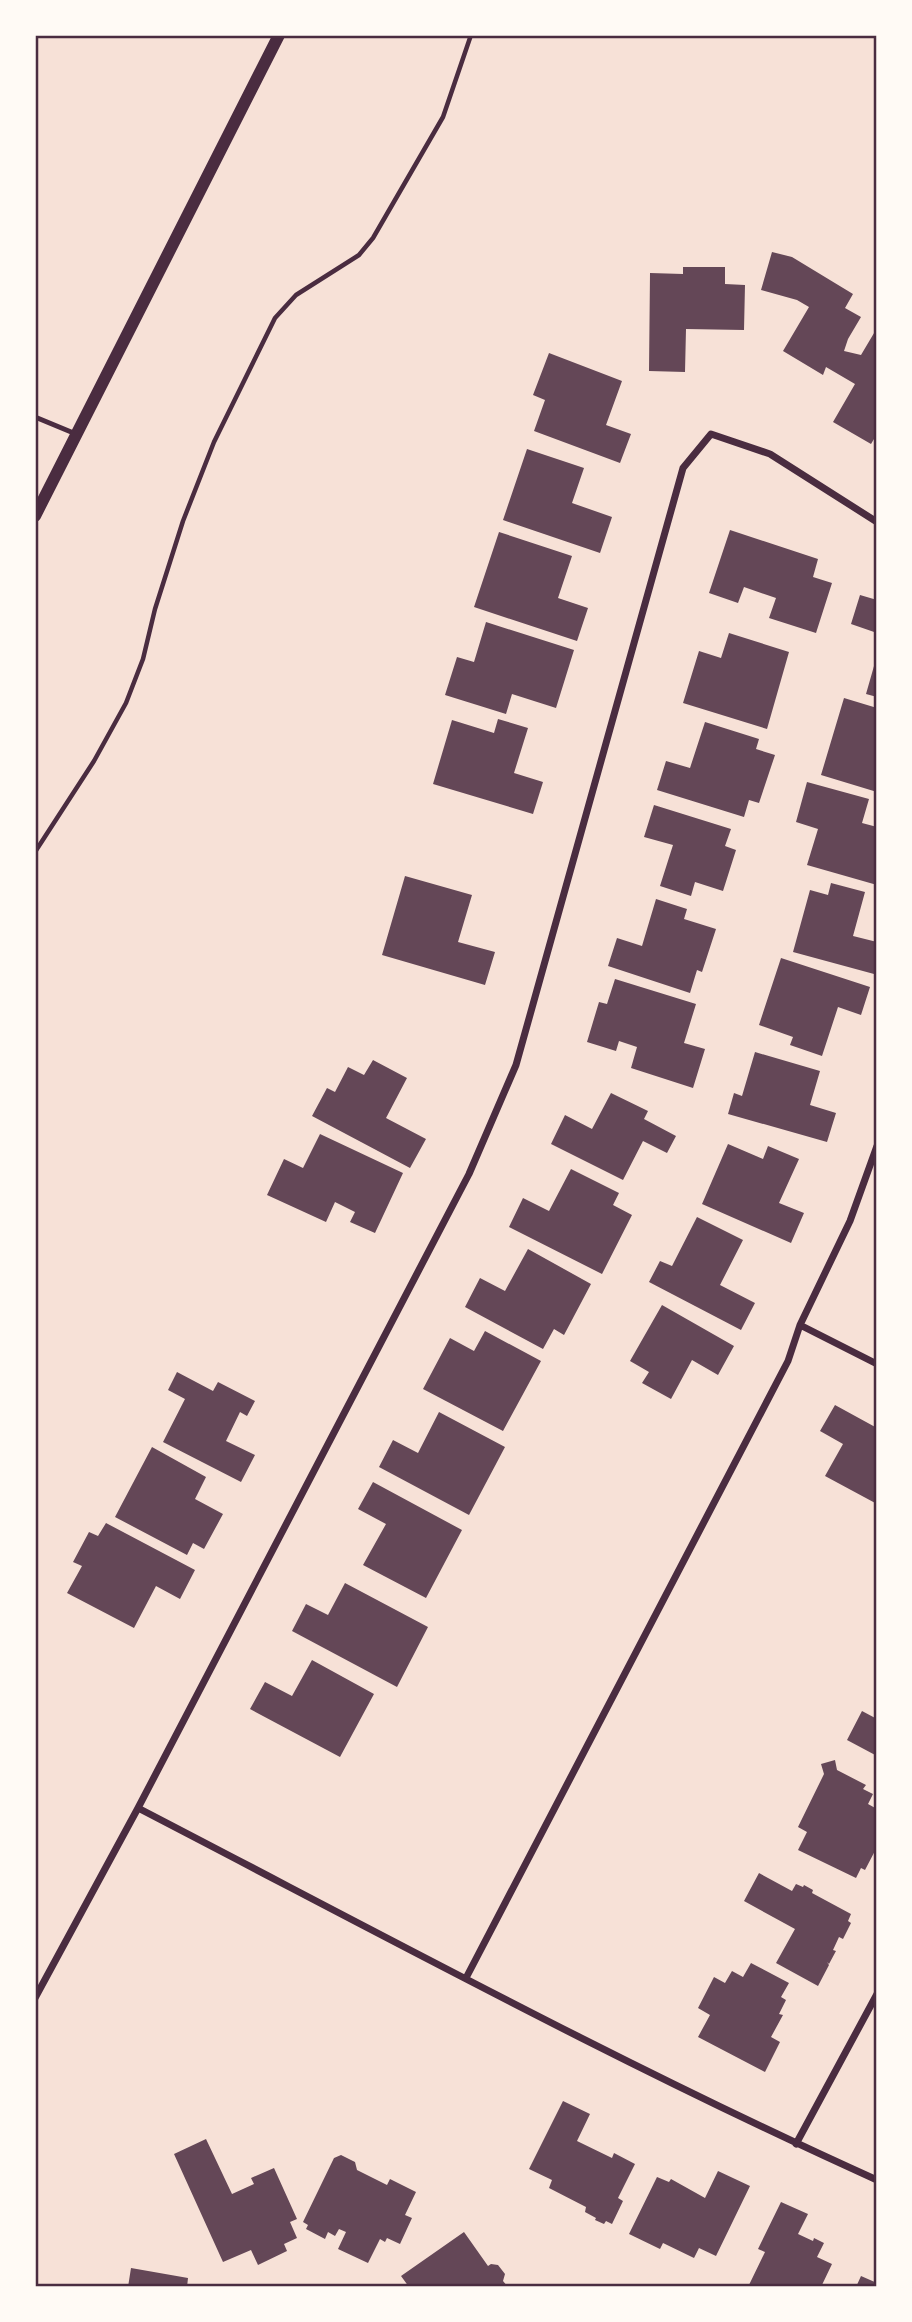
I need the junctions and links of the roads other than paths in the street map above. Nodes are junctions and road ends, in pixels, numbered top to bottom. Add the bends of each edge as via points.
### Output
1 (279, 35) edge
2 (35, 417) edge
3 (76, 434) junction
4 (35, 516) edge
5 (877, 522) edge
6 (877, 1146) edge
7 (800, 1325) junction
8 (877, 1364) edge
9 (138, 1808) junction
10 (466, 1978) junction
11 (877, 1994) edge
12 (35, 1998) edge
13 (796, 2144) junction
14 (877, 2180) edge

1 - 3 street
2 - 3 lane
3 - 4 street
5 - 9 street via 770,454 711,433 683,468 516,1065 463,1186
6 - 7 street via 850,1221
7 - 8 street
7 - 10 street via 788,1362
9 - 10 street
9 - 12 street
10 - 13 street
11 - 13 street
13 - 14 street

